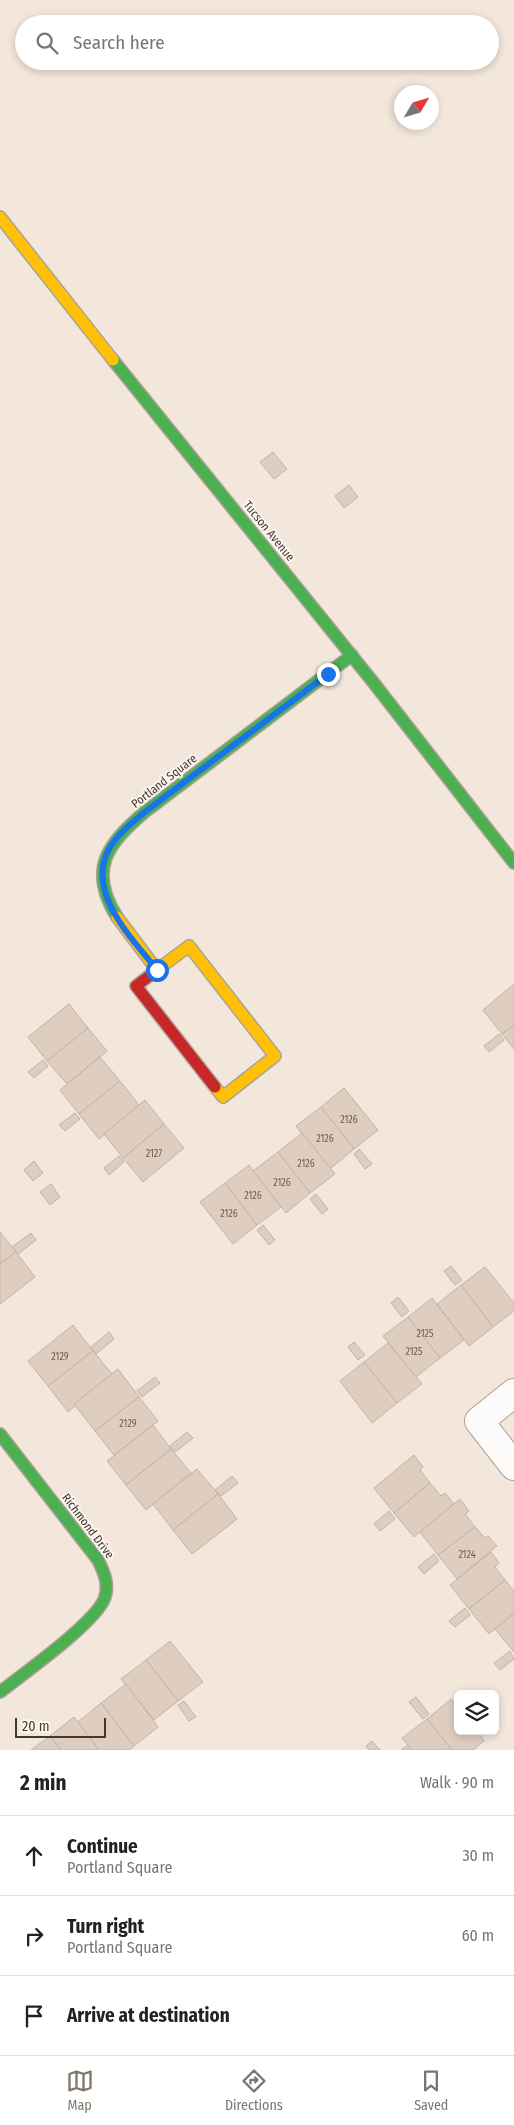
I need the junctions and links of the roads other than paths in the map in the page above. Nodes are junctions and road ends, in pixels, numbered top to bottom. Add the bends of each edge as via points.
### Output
1 (0, 217) edge
2 (352, 656) junction
3 (514, 863) edge
4 (157, 970) junction
5 (514, 1393) edge
6 (0, 1434) edge
7 (514, 1466) edge
8 (0, 1692) edge

1 - 2 street, Tucson Avenue
2 - 3 street, Tucson Avenue
2 - 4 street, Portland Square via 146,811 108,849 103,876 109,904
4 - 4 street via 189,946 275,1056 223,1097 136,986
5 - 7 street via 479,1422
6 - 8 street, Richmond Drive via 98,1560 107,1584 106,1596 91,1619

